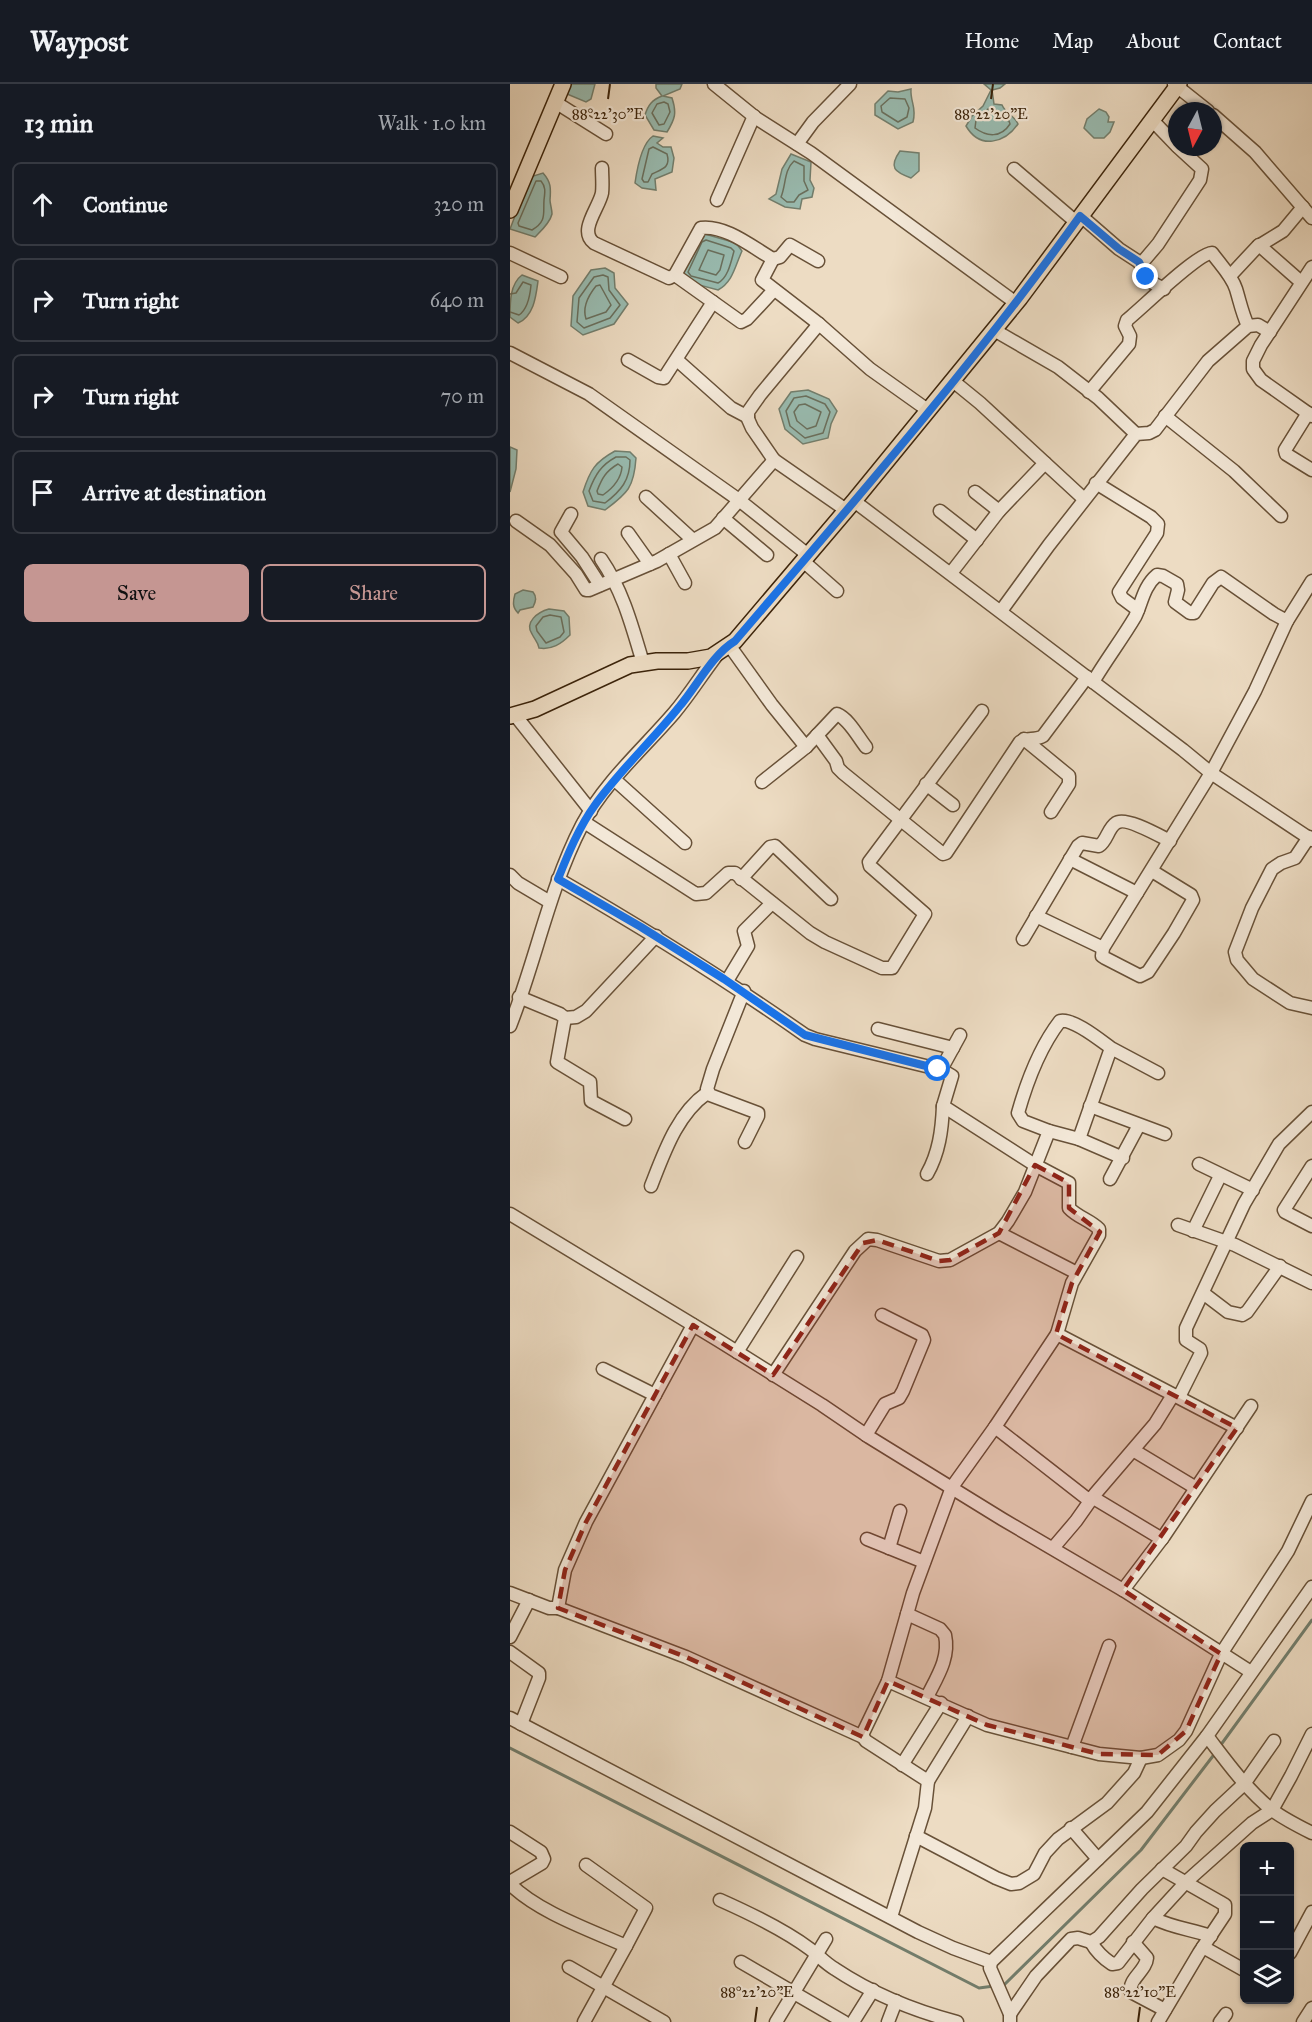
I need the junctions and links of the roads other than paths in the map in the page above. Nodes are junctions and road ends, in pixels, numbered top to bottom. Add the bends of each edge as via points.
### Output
1 (563, 84) edge
2 (714, 84) edge
3 (850, 84) edge
4 (1177, 85) edge
5 (555, 102) junction
6 (1197, 102) edge
7 (754, 116) junction
8 (1152, 120) junction
9 (1222, 123) edge
10 (606, 134) dead end
11 (1168, 136) edge
12 (797, 144) junction
13 (1188, 156) edge
14 (603, 168) dead end
15 (1014, 169) dead end
16 (717, 200) dead end
17 (1303, 207) junction
18 (510, 210) edge
19 (1312, 218) edge
20 (1078, 219) junction
21 (1259, 245) junction
22 (510, 254) edge
23 (773, 259) junction
24 (818, 261) dead end
25 (1141, 264) junction
26 (1312, 267) edge
27 (675, 275) junction
28 (1230, 276) junction
29 (561, 277) dead end
30 (1301, 282) junction
31 (1164, 289) junction
32 (774, 290) junction
33 (713, 302) junction
34 (1016, 303) junction
35 (819, 324) junction
36 (1248, 326) junction
37 (994, 330) junction
38 (1270, 332) junction
39 (510, 352) edge
40 (628, 360) dead end
41 (677, 360) junction
42 (953, 381) junction
43 (1089, 392) junction
44 (929, 411) junction
45 (1310, 414) edge
46 (1165, 416) junction
47 (748, 417) junction
48 (1136, 434) junction
49 (774, 460) junction
50 (1045, 463) junction
51 (1312, 470) edge
52 (1096, 483) junction
53 (975, 492) dead end
54 (646, 497) dead end
55 (1084, 499) junction
56 (739, 500) junction
57 (850, 505) junction
58 (940, 511) dead end
59 (999, 511) junction
60 (571, 514) dead end
61 (1281, 516) dead end
62 (723, 518) junction
63 (516, 521) dead end
64 (628, 533) dead end
65 (693, 540) junction
66 (977, 540) junction
67 (669, 554) junction
68 (767, 555) dead end
69 (805, 558) junction
70 (602, 559) dead end
71 (650, 564) junction
72 (951, 573) junction
73 (615, 579) junction
74 (1312, 581) edge
75 (684, 583) dead end
76 (600, 585) junction
77 (837, 591) dead end
78 (1138, 610) junction
79 (1001, 611) junction
80 (1287, 621) junction
81 (725, 647) junction
82 (643, 663) junction
83 (1090, 679) junction
84 (982, 711) dead end
85 (512, 716) edge
86 (817, 735) junction
87 (1024, 740) junction
88 (806, 747) junction
89 (866, 747) dead end
90 (1211, 773) junction
91 (615, 780) junction
92 (762, 782) dead end
93 (926, 784) junction
94 (953, 805) dead end
95 (1051, 812) dead end
96 (587, 817) junction
97 (899, 820) junction
98 (1310, 838) edge
99 (1170, 841) junction
100 (685, 843) dead end
101 (1070, 859) junction
102 (1152, 871) junction
103 (510, 875) edge
104 (558, 879) junction
105 (741, 879) junction
106 (1137, 893) junction
107 (831, 899) dead end
108 (550, 902) junction
109 (772, 903) junction
110 (1036, 916) junction
111 (656, 936) junction
112 (1023, 939) dead end
113 (1103, 948) junction
114 (727, 981) junction
115 (744, 992) junction
116 (519, 997) junction
117 (1312, 1008) edge
118 (565, 1018) junction
119 (510, 1026) edge
120 (878, 1029) dead end
121 (960, 1035) dead end
122 (1111, 1047) junction
123 (953, 1048) junction
124 (940, 1069) junction
125 (1158, 1073) dead end
126 (707, 1093) junction
127 (943, 1106) junction
128 (1090, 1106) junction
129 (1312, 1112) edge
130 (625, 1119) dead end
131 (1139, 1125) junction
132 (1049, 1131) junction
133 (1165, 1134) dead end
134 (1079, 1139) junction
135 (745, 1142) dead end
136 (1123, 1158) junction
137 (1198, 1164) dead end
138 (1035, 1165) junction
139 (1312, 1166) edge
140 (927, 1174) dead end
141 (1220, 1176) junction
142 (1110, 1179) dead end
143 (651, 1186) dead end
144 (1253, 1190) junction
145 (510, 1214) edge
146 (1178, 1225) dead end
147 (1312, 1226) edge
148 (1194, 1231) junction
149 (999, 1233) junction
150 (1227, 1242) junction
151 (797, 1257) dead end
152 (1280, 1266) junction
153 (1077, 1273) junction
154 (1312, 1283) edge
155 (1203, 1293) junction
156 (882, 1315) dead end
157 (693, 1324) junction
158 (1057, 1334) junction
159 (737, 1352) junction
160 (603, 1369) dead end
161 (773, 1375) junction
162 (655, 1395) junction
163 (1176, 1396) junction
164 (1251, 1406) dead end
165 (995, 1427) junction
166 (1237, 1428) junction
167 (866, 1435) junction
168 (1133, 1450) junction
169 (952, 1487) junction
170 (1196, 1488) junction
171 (1091, 1499) junction
172 (1312, 1501) edge
173 (900, 1511) dead end
174 (867, 1539) dead end
175 (1162, 1539) junction
176 (889, 1548) junction
177 (1053, 1548) junction
178 (924, 1562) junction
179 (1312, 1587) edge
180 (1123, 1590) junction
181 (510, 1593) edge
182 (529, 1600) junction
183 (558, 1608) junction
184 (907, 1614) junction
185 (510, 1637) edge
186 (1109, 1646) dead end
187 (510, 1652) edge
188 (1221, 1654) junction
189 (1251, 1672) junction
190 (888, 1681) junction
191 (927, 1697) junction
192 (941, 1703) junction
193 (968, 1716) junction
194 (516, 1721) edge
195 (1312, 1734) edge
196 (1207, 1736) junction
197 (863, 1737) junction
198 (1274, 1741) dead end
199 (1072, 1747) junction
200 (1141, 1758) junction
201 (902, 1765) junction
202 (928, 1781) junction
203 (1244, 1784) junction
204 (1272, 1810) junction
205 (1071, 1828) junction
206 (510, 1832) edge
207 (1312, 1833) edge
208 (916, 1836) junction
209 (1098, 1859) junction
210 (586, 1865) dead end
211 (1162, 1869) junction
212 (1186, 1882) junction
213 (510, 1883) edge
214 (720, 1900) dead end
215 (1312, 1912) edge
216 (891, 1917) junction
217 (1153, 1918) junction
218 (1211, 1936) junction
219 (826, 1939) dead end
220 (1091, 1942) junction
221 (1133, 1942) junction
222 (626, 1946) junction
223 (1203, 1947) junction
224 (1292, 1950) edge
225 (816, 1954) junction
226 (741, 1962) dead end
227 (991, 1962) junction
228 (569, 1967) dead end
229 (1240, 1967) edge
230 (604, 1987) junction
231 (873, 1990) junction
232 (793, 1991) junction
233 (896, 2001) junction
234 (1312, 2008) edge
235 (1165, 2010) junction
236 (1010, 2018) edge
237 (584, 2022) edge
238 (664, 2022) edge
239 (776, 2022) edge
240 (844, 2022) edge
241 (853, 2022) edge
242 (888, 2022) edge
243 (957, 2022) edge
244 (1158, 2022) edge
245 (1303, 2022) edge

1 - 5 main road
2 - 7 street
3 - 12 street
4 - 6 street
4 - 8 main road
5 - 10 street
5 - 18 main road
7 - 12 street
7 - 16 street
8 - 11 street
8 - 20 main road
9 - 17 street via 1256,152
12 - 34 street
13 - 25 street via 1202,169 1200,180 1168,231
14 - 27 street via 602,194 587,232 589,239 669,278
15 - 20 street
17 - 19 street
17 - 21 street via 1283,231
20 - 25 street
20 - 34 main road
21 - 28 street
21 - 30 street
22 - 29 street
23 - 24 street via 790,245
23 - 27 street via 713,226 701,228
23 - 32 street via 762,280
25 - 31 street via 1149,281
26 - 30 street
27 - 33 street
28 - 31 street via 1210,252 1189,265
28 - 36 street
30 - 38 street
31 - 43 street via 1127,320 1129,344
32 - 33 street via 743,321
32 - 35 street
33 - 41 street
34 - 37 main road
35 - 44 street via 870,369
35 - 47 street via 760,395
36 - 38 street
36 - 46 street via 1209,361
37 - 42 main road
37 - 43 street via 1058,367
38 - 45 street via 1253,361 1253,369 1261,380
39 - 56 street via 590,394
40 - 41 street via 661,378
41 - 47 street via 731,408
42 - 44 main road
42 - 50 street
43 - 48 street
44 - 57 main road
45 - 51 street via 1285,450
46 - 48 street via 1155,430
46 - 61 street via 1234,471
47 - 49 street
48 - 52 street
49 - 56 street
49 - 57 street
50 - 55 street
50 - 59 street
52 - 55 street
52 - 78 street via 1158,524 1157,533 1119,592
53 - 59 street
54 - 65 street
55 - 79 street
56 - 62 street
56 - 69 street
57 - 69 main road
57 - 72 street
58 - 66 street
59 - 66 street
60 - 76 street via 561,532
62 - 65 street via 716,528
62 - 68 street
63 - 76 street via 550,545 586,590
64 - 71 street
65 - 67 street
66 - 72 street
67 - 71 street
67 - 75 street
69 - 77 street
69 - 81 main road via 735,641
70 - 73 street
71 - 73 street
72 - 79 street
73 - 76 street
73 - 82 street
74 - 80 street
78 - 80 street via 1149,583 1157,576 1177,584 1175,602 1192,614 1221,577
78 - 83 street
79 - 83 street
80 - 90 street
81 - 82 main road via 711,657
81 - 88 street
81 - 91 street via 696,688
82 - 85 main road via 630,664
83 - 87 street via 1043,736
83 - 90 street
84 - 93 street
85 - 96 street
86 - 88 street
86 - 89 street via 837,714
86 - 97 street via 838,768
87 - 95 street via 1069,776 1069,784
87 - 97 street via 946,853 940,853
88 - 92 street
90 - 98 street
90 - 99 street
91 - 96 street
91 - 100 street
93 - 94 street
93 - 97 street
96 - 104 street
96 - 105 street via 696,894 706,894 728,873 733,872
97 - 109 street via 870,866 925,914 892,968 882,968 825,942
98 - 117 street via 1295,858 1272,870 1251,908 1235,952 1253,979 1290,1003
99 - 101 street via 1120,821 1114,823 1103,843 1082,843
99 - 102 street
101 - 106 street
101 - 110 street
102 - 106 street
102 - 113 street via 1193,897 1174,933 1148,972 1140,976 1102,956
103 - 108 street
104 - 108 street
104 - 111 street
105 - 107 street via 775,846
105 - 109 street
106 - 113 street
108 - 116 street
109 - 114 street via 744,931 748,946
110 - 112 street
110 - 113 street
111 - 114 street
111 - 118 street via 586,1011
114 - 115 street
115 - 124 street via 815,1039
115 - 126 street
116 - 118 street
116 - 119 street
118 - 130 street via 557,1062 590,1082 591,1101
120 - 123 street
121 - 123 street
122 - 125 street
122 - 128 street
122 - 132 street via 1066,1020 1060,1021 1041,1052 1018,1113 1023,1121
123 - 124 street
124 - 127 street via 952,1076
126 - 135 street via 758,1113
126 - 143 street via 689,1108
127 - 138 street
127 - 140 street via 942,1127
128 - 131 street
128 - 134 street
129 - 144 street via 1279,1144
131 - 133 street
131 - 136 street
132 - 134 street
132 - 138 street
134 - 136 street
136 - 142 street
137 - 141 street
138 - 149 street via 1025,1192
138 - 153 street via 1069,1183 1069,1208 1099,1229
139 - 147 street via 1284,1210
141 - 144 street
141 - 148 street
144 - 150 street
145 - 157 street
146 - 148 street
148 - 150 street
149 - 153 street
149 - 161 street via 950,1260 939,1261 868,1239 855,1251
150 - 152 street
150 - 155 street
151 - 159 street
152 - 154 street
152 - 155 street via 1242,1316
153 - 158 street
155 - 163 street via 1185,1336 1201,1353
156 - 167 street via 922,1335 924,1340 899,1398 885,1404
157 - 159 street
157 - 162 street
158 - 163 street
158 - 165 street
159 - 161 street
160 - 162 street
161 - 167 street
162 - 183 street via 586,1522 565,1570
163 - 166 street
163 - 168 street
164 - 166 street
165 - 169 street
165 - 171 street
166 - 170 street
167 - 169 street
168 - 170 street
168 - 171 street
169 - 177 street
169 - 178 street
170 - 175 street
171 - 175 street
171 - 177 street
172 - 188 street via 1288,1551
173 - 176 street
174 - 176 street
175 - 180 street
176 - 178 street
177 - 180 street
178 - 184 street
179 - 189 street
180 - 188 street
181 - 182 street
182 - 183 street
182 - 185 street
183 - 197 street via 686,1657
184 - 190 street
184 - 191 street via 945,1635 944,1665
186 - 199 street
187 - 194 street via 538,1673 539,1678
188 - 189 street
188 - 200 street via 1186,1731 1158,1755
189 - 196 street
190 - 191 street
190 - 197 street
191 - 192 street
192 - 193 street
192 - 201 street
193 - 199 street via 987,1725
193 - 202 street
194 - 216 street
195 - 204 street
196 - 203 street
196 - 209 street via 1148,1812
197 - 201 street
198 - 203 street
199 - 200 street
200 - 205 street via 1134,1773 1107,1803
201 - 202 street
202 - 208 street
203 - 204 street
203 - 211 street
204 - 207 street
204 - 212 street
205 - 208 street via 1045,1853 1034,1874 1011,1884
205 - 209 street
206 - 213 street via 541,1852 544,1859
208 - 216 street
209 - 227 street
210 - 222 street via 646,1908
211 - 212 street
211 - 220 street
212 - 217 street
212 - 218 street via 1225,1905 1225,1914
213 - 222 street via 522,1896
214 - 225 street
215 - 224 street
216 - 227 street
217 - 218 street
217 - 221 street
218 - 223 street
219 - 225 street
220 - 221 street via 1108,1962 1115,1964
220 - 236 street via 1071,1940 1036,1976
221 - 235 street via 1148,1958 1130,1984 1131,1992
222 - 230 street
223 - 229 street
223 - 235 street
225 - 231 street
225 - 232 street
226 - 232 street
227 - 236 street
228 - 230 street
230 - 237 street
230 - 238 street
231 - 233 street
231 - 241 street
232 - 239 street
232 - 240 street
233 - 242 street
233 - 243 street
234 - 245 street
235 - 244 street

